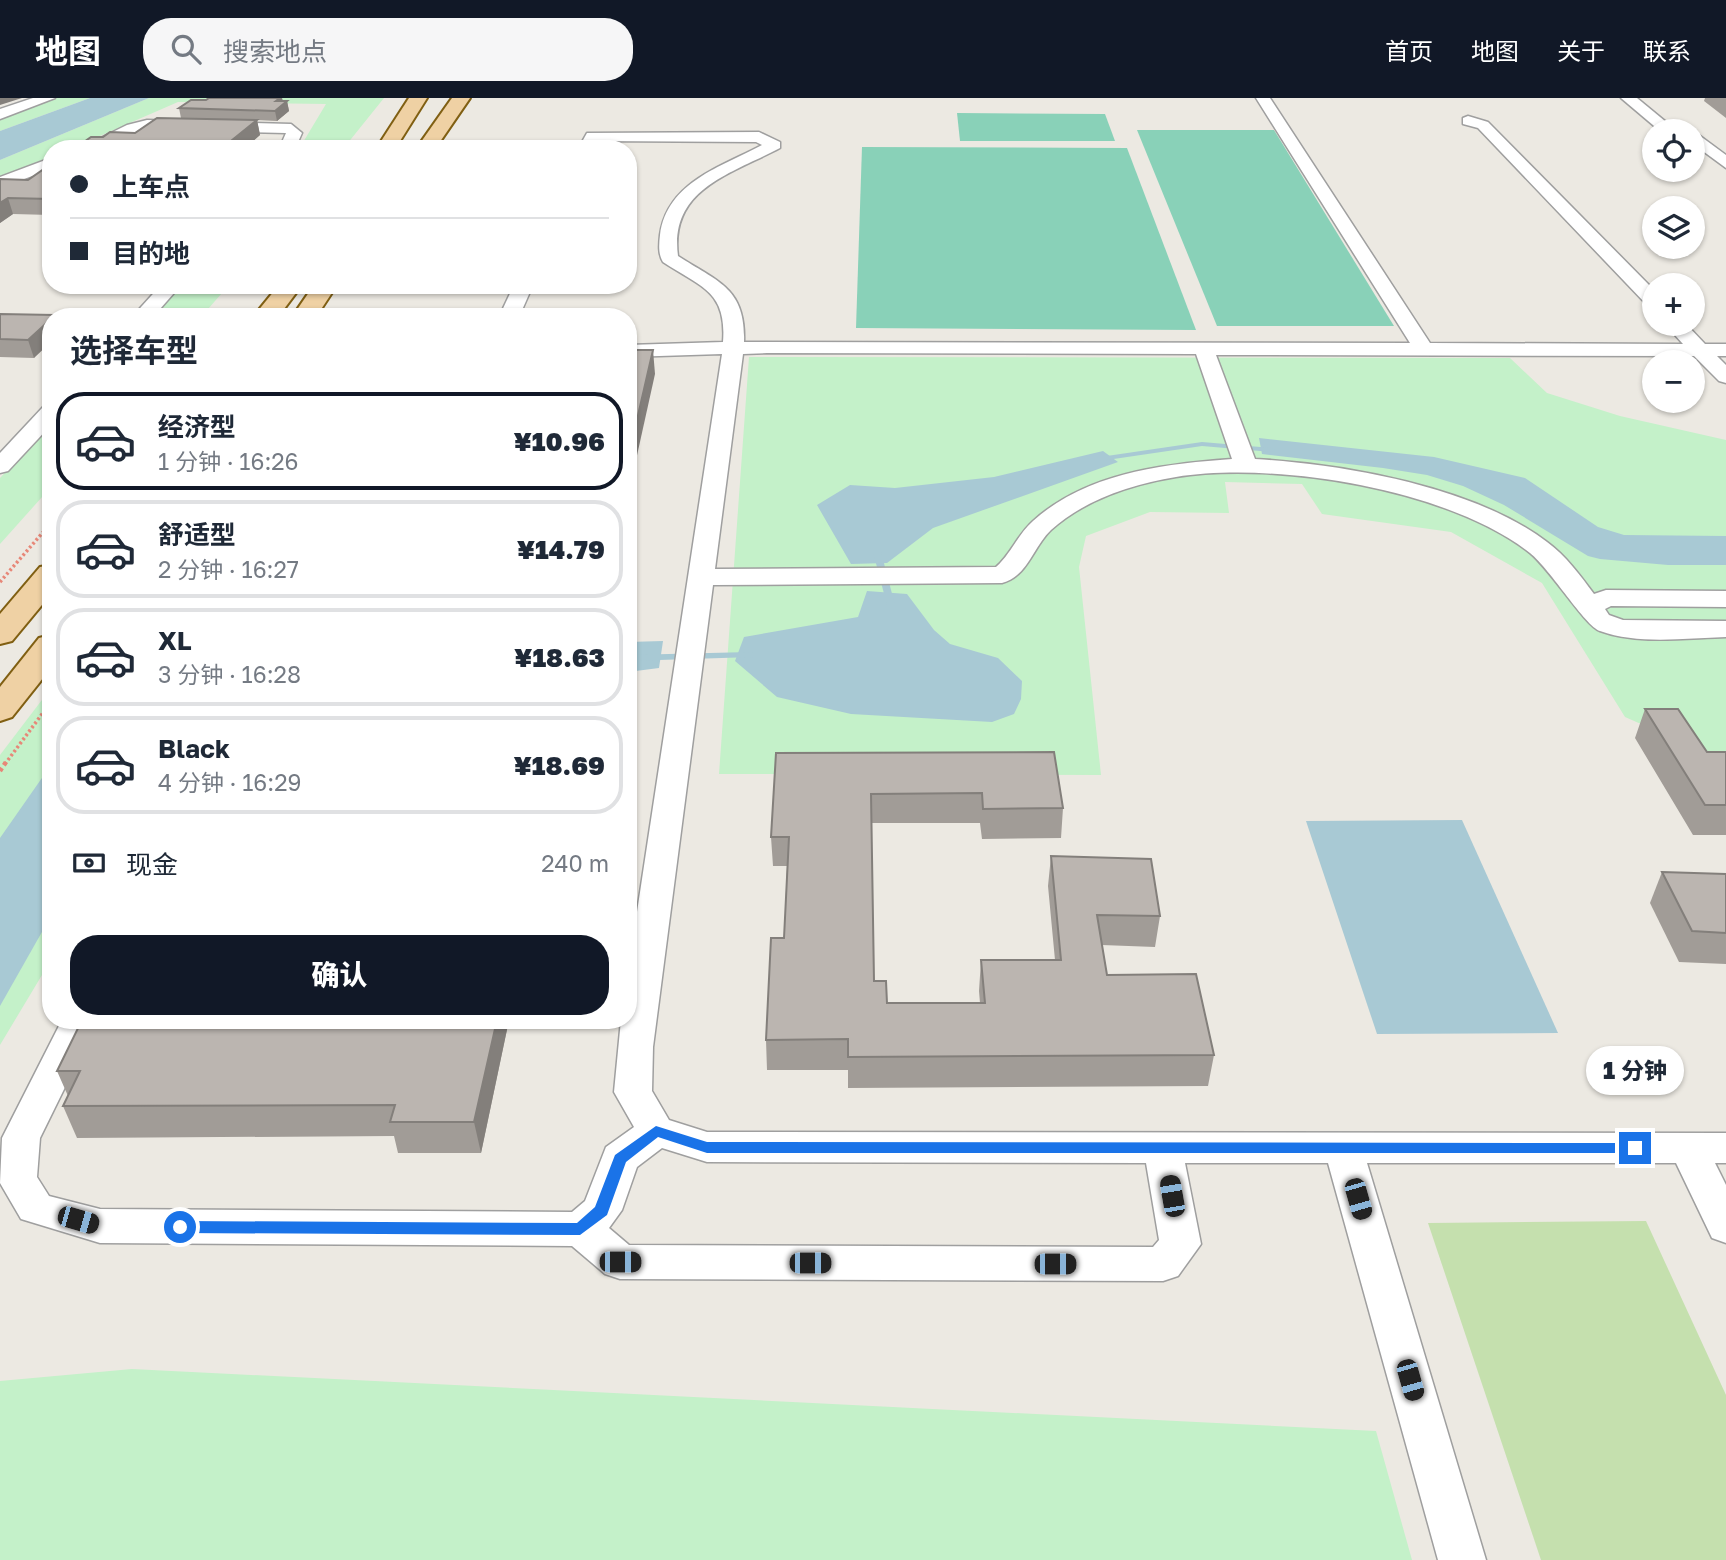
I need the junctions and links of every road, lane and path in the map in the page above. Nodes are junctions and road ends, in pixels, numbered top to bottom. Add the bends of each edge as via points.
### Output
1 (48, 98) edge
2 (418, 98) edge
3 (461, 98) edge
4 (1263, 98) edge
5 (1628, 98) edge
6 (1647, 98) edge
7 (0, 114) edge
8 (1654, 119) edge
9 (1670, 119) edge
10 (1468, 121) dead end
11 (1705, 137) edge
12 (1715, 137) dead end
13 (106, 140) edge
14 (291, 140) edge
15 (391, 140) edge
16 (431, 140) edge
17 (590, 140) edge
18 (1705, 147) edge
19 (1705, 154) edge
20 (1724, 159) edge
21 (42, 167) edge
22 (1726, 178) edge
23 (0, 183) edge
24 (1642, 289) edge
25 (164, 294) edge
26 (284, 294) edge
27 (150, 308) edge
28 (272, 308) edge
29 (1687, 336) edge
30 (733, 349) junction
31 (1204, 349) junction
32 (1424, 349) junction
33 (1701, 350) joint
34 (1705, 350) edge
35 (1726, 350) edge
36 (637, 351) edge
37 (1705, 354) edge
38 (1726, 377) edge
39 (42, 422) edge
40 (1241, 454) junction
41 (0, 466) edge
42 (42, 534) edge
43 (701, 577) junction
44 (0, 583) edge
45 (42, 585) edge
46 (1726, 598) edge
47 (1595, 614) junction
48 (1726, 629) edge
49 (0, 635) edge
50 (42, 656) edge
51 (0, 710) edge
52 (42, 714) edge
53 (0, 771) edge
54 (76, 1029) edge
55 (656, 1131) junction
56 (1163, 1148) junction
57 (1343, 1148) junction
58 (1707, 1148) edge
59 (1726, 1226) edge
60 (580, 1229) junction
61 (1462, 1560) edge

1 - 7 street
2 - 15 main road
3 - 16 main road
4 - 32 street
5 - 8 street
6 - 9 street
10 - 24 street via 1483,125
11 - 12 street
13 - 14 street via 147,125 291,129
17 - 30 street via 592,136 759,136 774,145 680,199 666,243 669,258 724,295 735,317
18 - 20 street
19 - 22 street
21 - 23 street
25 - 27 street
26 - 28 main road
29 - 33 street
30 - 31 street
30 - 36 street
30 - 43 street
31 - 32 street
31 - 40 street
32 - 33 street
34 - 35 street
37 - 38 street
39 - 41 street
40 - 43 street via 1119,482 1070,504 1038,530 1013,568 1002,575
40 - 47 street via 1396,487 1470,512 1523,537 1562,567
42 - 44 path
43 - 55 street via 635,1046 633,1092
45 - 49 main road
46 - 47 street via 1606,598
47 - 48 street via 1629,629
50 - 51 main road
52 - 53 path
54 - 60 street via 21,1138 17,1178 35,1208 100,1226
55 - 56 street via 707,1147
55 - 60 street via 620,1158 601,1210
56 - 57 street
56 - 60 street via 1180,1244 1163,1264 620,1262
57 - 58 street
57 - 61 street
58 - 59 street

